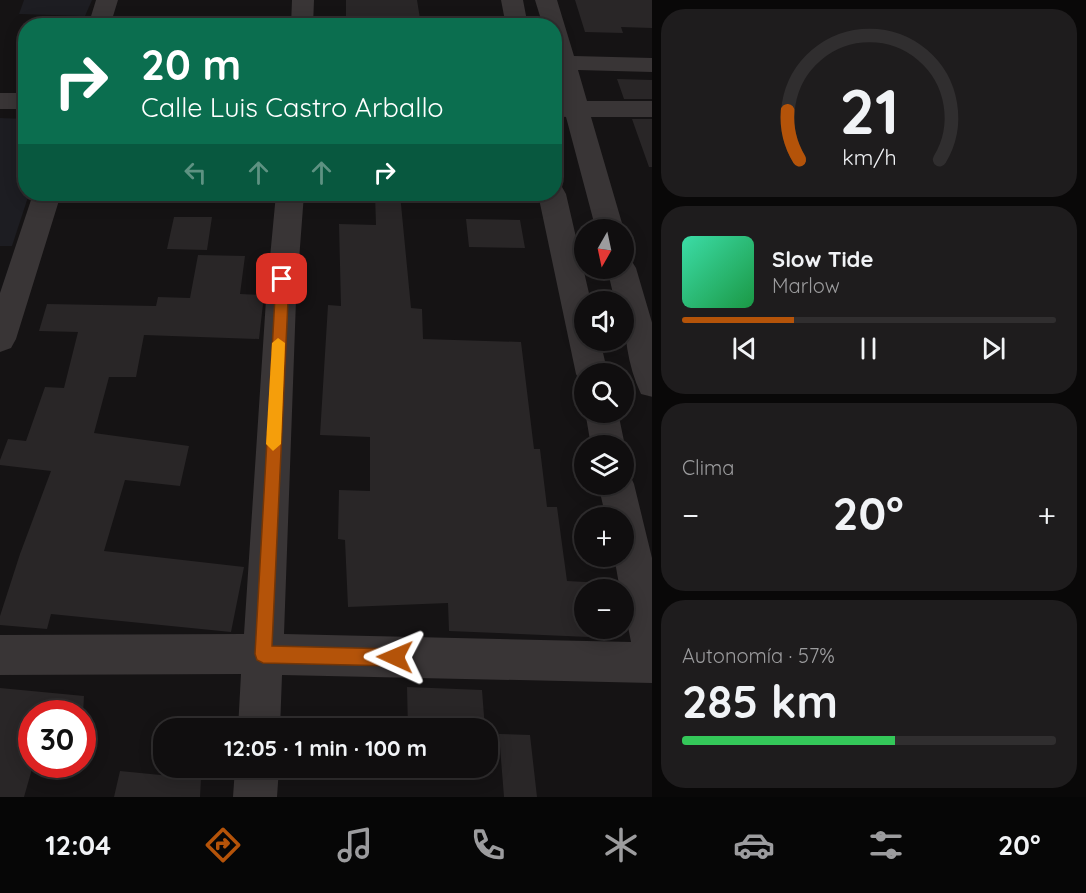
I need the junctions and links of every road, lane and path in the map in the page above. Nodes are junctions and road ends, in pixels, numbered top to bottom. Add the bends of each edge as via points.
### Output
1 (107, 0) edge
2 (303, 0) edge
3 (512, 0) edge
4 (546, 0) edge
5 (101, 18) edge
6 (302, 18) edge
7 (515, 18) edge
8 (552, 18) edge
9 (562, 56) edge
10 (564, 63) junction
11 (652, 65) edge
12 (0, 101) edge
13 (18, 101) edge
14 (566, 109) edge
15 (652, 109) edge
16 (45, 201) edge
17 (289, 201) edge
18 (554, 201) edge
19 (606, 219) edge
20 (624, 279) edge
21 (0, 339) edge
22 (590, 363) edge
23 (652, 384) edge
24 (634, 565) edge
25 (652, 649) edge
26 (263, 654) junction
27 (0, 655) edge
28 (652, 663) edge
29 (260, 718) edge
30 (256, 778) edge
31 (255, 797) edge

1 - 5 street
2 - 6 street
3 - 7 street
4 - 8 street
9 - 10 street
10 - 11 street
10 - 14 street
12 - 13 street
14 - 15 street
14 - 19 street
16 - 21 street
17 - 26 street via 280,300
18 - 22 street
20 - 23 street
24 - 25 street
26 - 27 street
26 - 28 street
26 - 29 street
30 - 31 street

